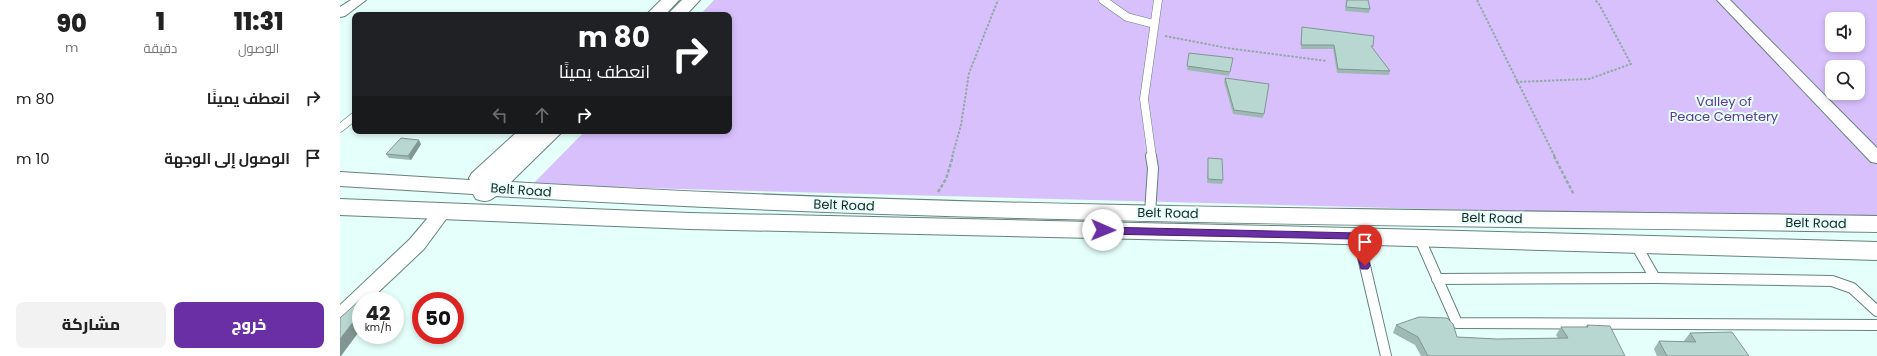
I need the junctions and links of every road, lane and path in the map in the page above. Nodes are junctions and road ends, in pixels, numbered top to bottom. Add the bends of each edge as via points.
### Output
1 (360, 0) edge
2 (671, 0) edge
3 (692, 0) edge
4 (998, 0) edge
5 (1103, 0) edge
6 (1158, 0) edge
7 (1477, 0) edge
8 (1595, 0) edge
9 (1723, 0) edge
10 (658, 12) edge
11 (679, 12) edge
12 (340, 13) edge
13 (1154, 24) junction
14 (1153, 34) junction
15 (1328, 61) dead end
16 (1516, 82) junction
17 (352, 118) edge
18 (340, 128) edge
19 (527, 134) edge
20 (549, 134) edge
21 (506, 154) junction
22 (1877, 158) edge
23 (340, 179) edge
24 (409, 182) junction
25 (480, 188) junction
26 (1574, 195) dead end
27 (340, 207) edge
28 (929, 208) junction
29 (454, 212) junction
30 (1150, 213) junction
31 (1877, 224) edge
32 (1358, 236) junction
33 (1419, 237) junction
34 (1636, 245) junction
35 (1826, 250) junction
36 (1877, 251) edge
37 (1877, 267) edge
38 (1655, 278) junction
39 (1437, 279) junction
40 (1877, 311) edge
41 (340, 317) edge
42 (1877, 325) edge
43 (1386, 356) edge

1 - 12 street
2 - 10 main road
3 - 11 main road
4 - 28 path via 969,73 961,125 946,179
5 - 13 lane via 1127,17
6 - 13 lane
7 - 16 path
8 - 16 path via 1631,64 1589,79
9 - 22 street
13 - 14 lane
14 - 15 path via 1227,48
14 - 30 lane via 1144,98 1153,168
16 - 26 path
17 - 18 lane
19 - 21 main road
20 - 25 main road
21 - 24 main road via 472,169
21 - 25 main road
23 - 24 main road, Belt Road
24 - 25 main road, Belt Road
25 - 28 main road, Belt Road
25 - 29 main road
27 - 29 main road, Belt Road
28 - 30 main road, Belt Road
29 - 32 main road, Belt Road via 746,223
29 - 41 street
30 - 31 main road, Belt Road
32 - 33 main road, Belt Road
32 - 43 lane
33 - 34 main road, Belt Road
33 - 39 lane
34 - 35 main road, Belt Road
34 - 38 lane
35 - 36 main road, Belt Road
35 - 37 main road
38 - 39 lane
38 - 40 lane via 1832,281 1857,290
39 - 42 lane via 1457,323

